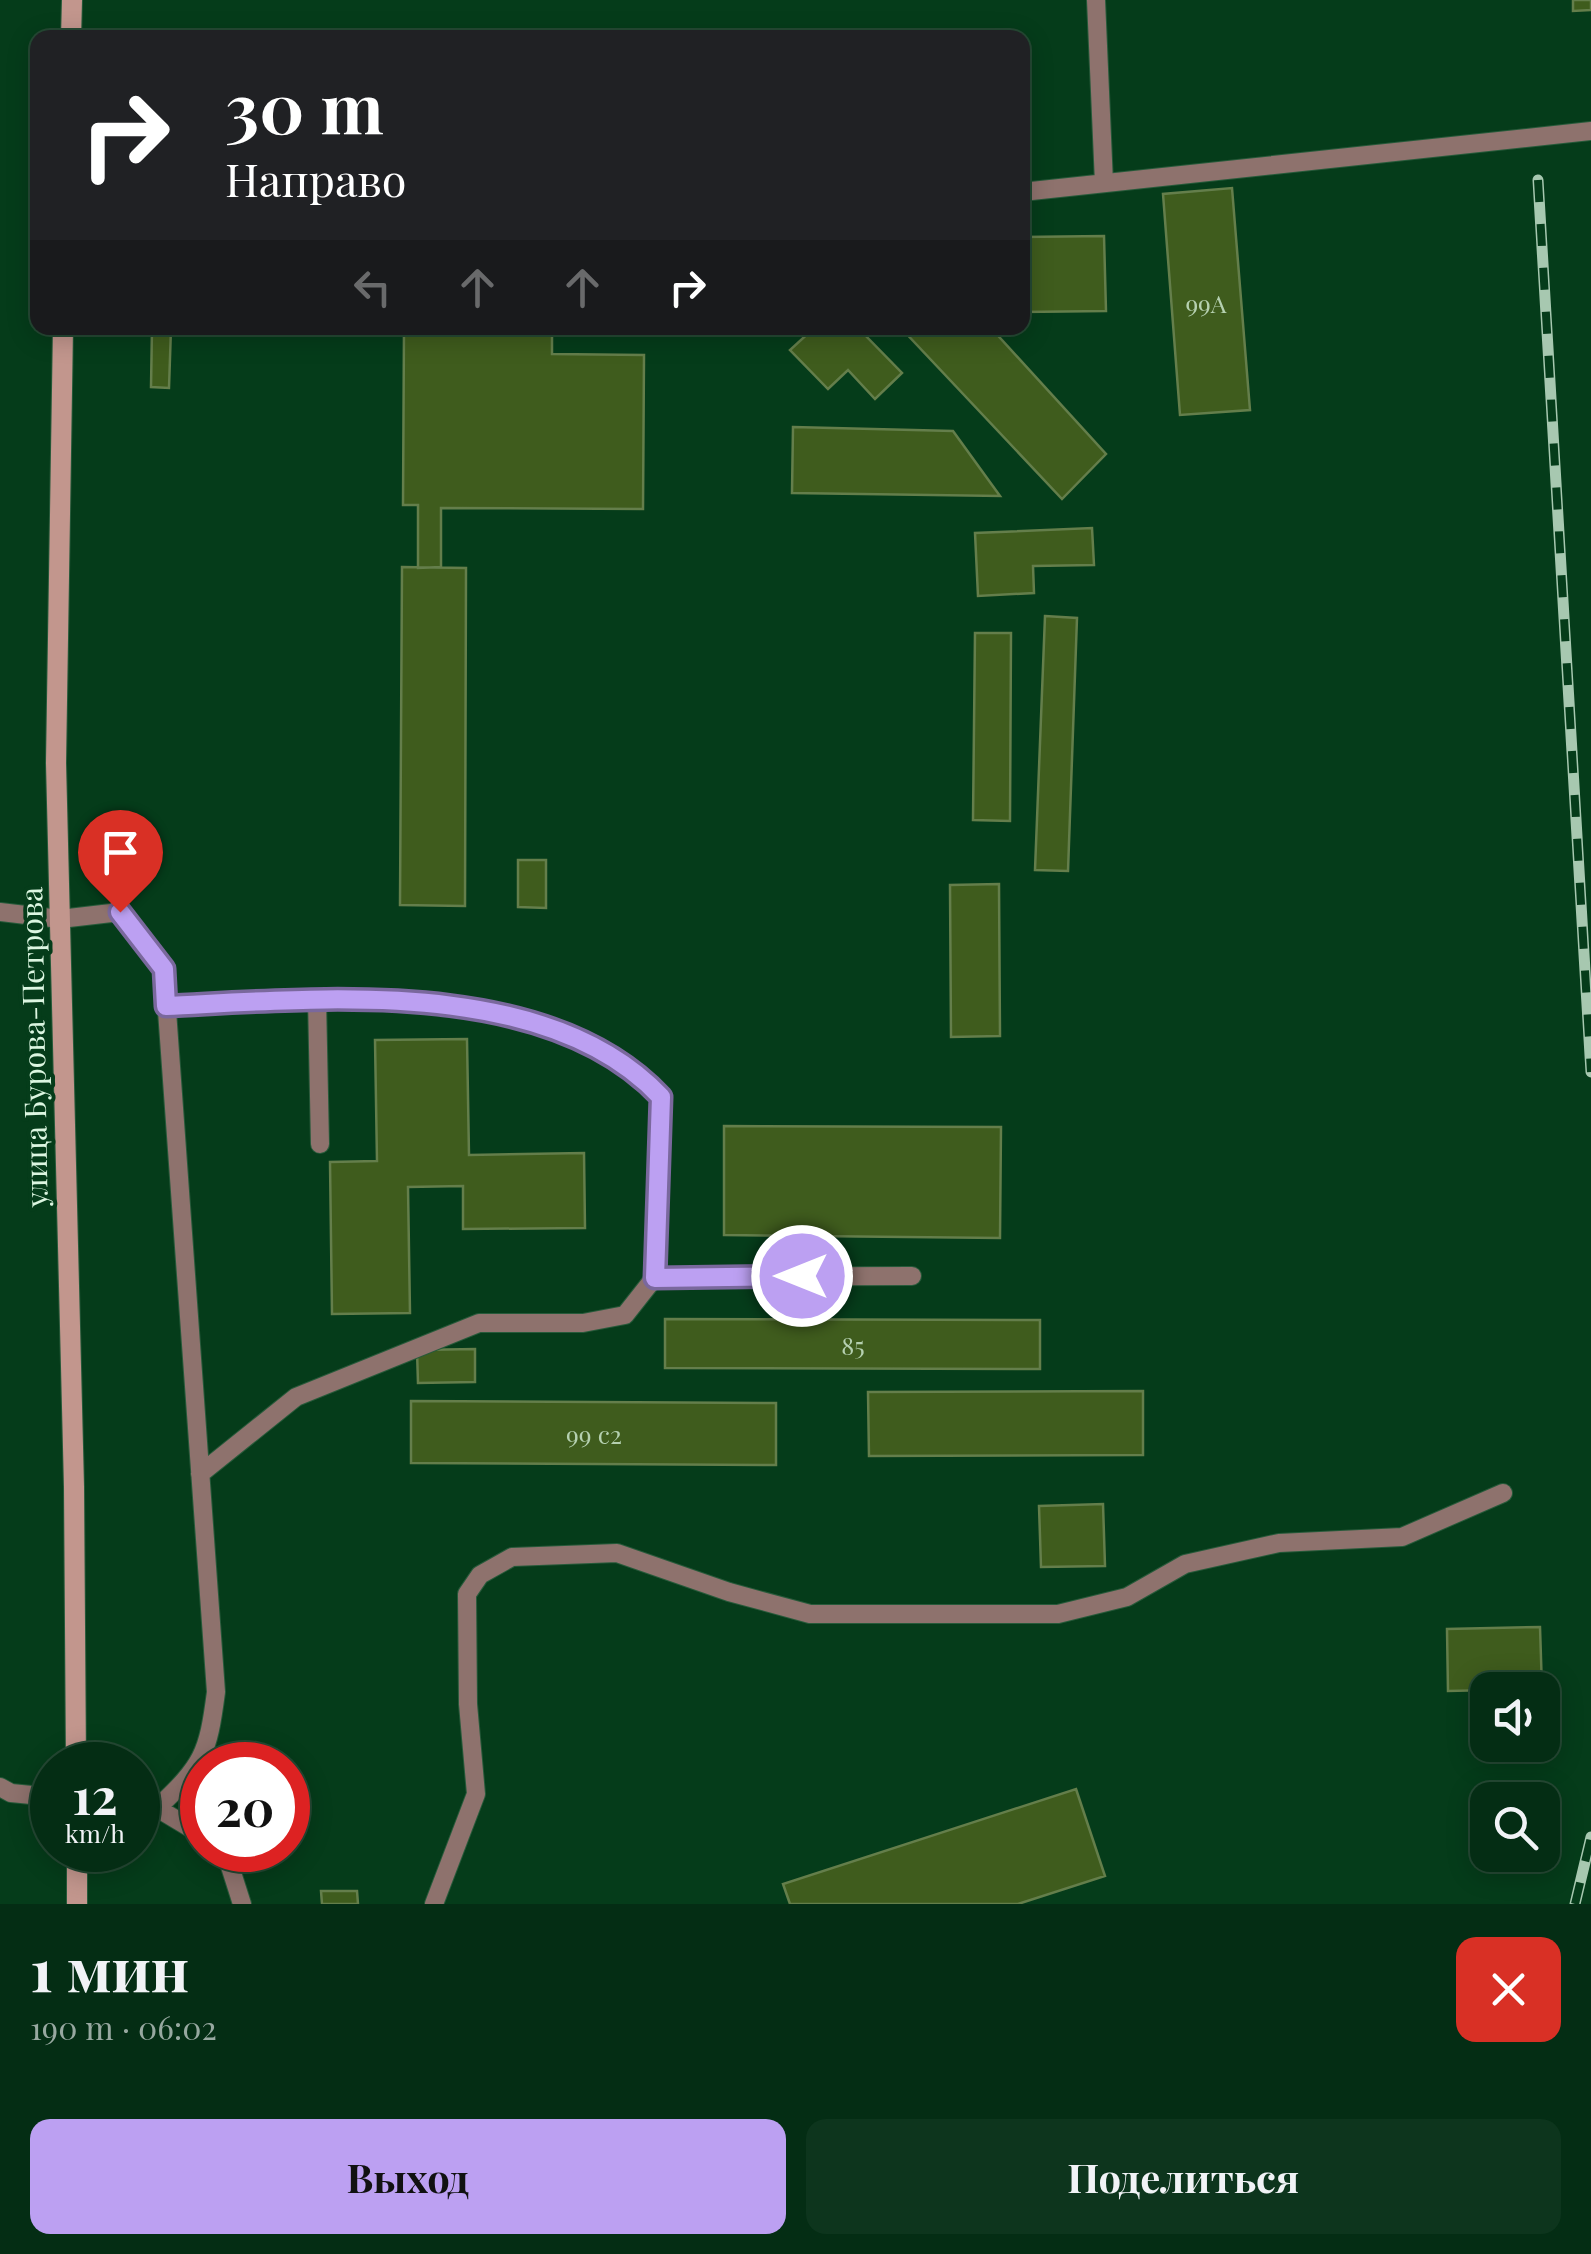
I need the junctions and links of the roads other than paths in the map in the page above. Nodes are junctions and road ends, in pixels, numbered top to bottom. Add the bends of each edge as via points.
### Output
1 (72, 0) edge
2 (1096, 0) edge
3 (71, 30) edge
4 (1591, 131) edge
5 (1104, 182) junction
6 (1030, 191) edge
7 (63, 335) edge
8 (0, 912) edge
9 (60, 919) junction
10 (317, 1000) junction
11 (166, 1006) junction
12 (320, 1144) dead end
13 (912, 1276) dead end
14 (655, 1278) junction
15 (200, 1474) junction
16 (1503, 1493) dead end
17 (76, 1742) edge
18 (0, 1788) edge
19 (30, 1795) edge
20 (160, 1805) edge
21 (77, 1872) edge
22 (232, 1872) edge
23 (78, 1904) edge
24 (242, 1904) edge
25 (434, 1904) edge

1 - 3 main road
2 - 5 lane
4 - 5 lane
5 - 6 lane
7 - 9 main road, улица Бурова-Петрова via 56,667
8 - 9 lane
9 - 11 lane via 120,912 164,969
9 - 17 main road, улица Бурова-Петрова
10 - 11 lane
10 - 12 lane
10 - 14 lane via 477,1008 573,1036 639,1074 661,1097
11 - 15 lane
13 - 14 lane
14 - 15 lane via 625,1315 583,1323 479,1323 296,1397
15 - 20 lane via 216,1692 209,1744 188,1780
16 - 25 lane via 1402,1538 1241,1551 1185,1564 1128,1597 1058,1614 810,1614 617,1554 512,1557 480,1575 467,1594 476,1794
18 - 19 lane
21 - 23 main road
22 - 24 lane

